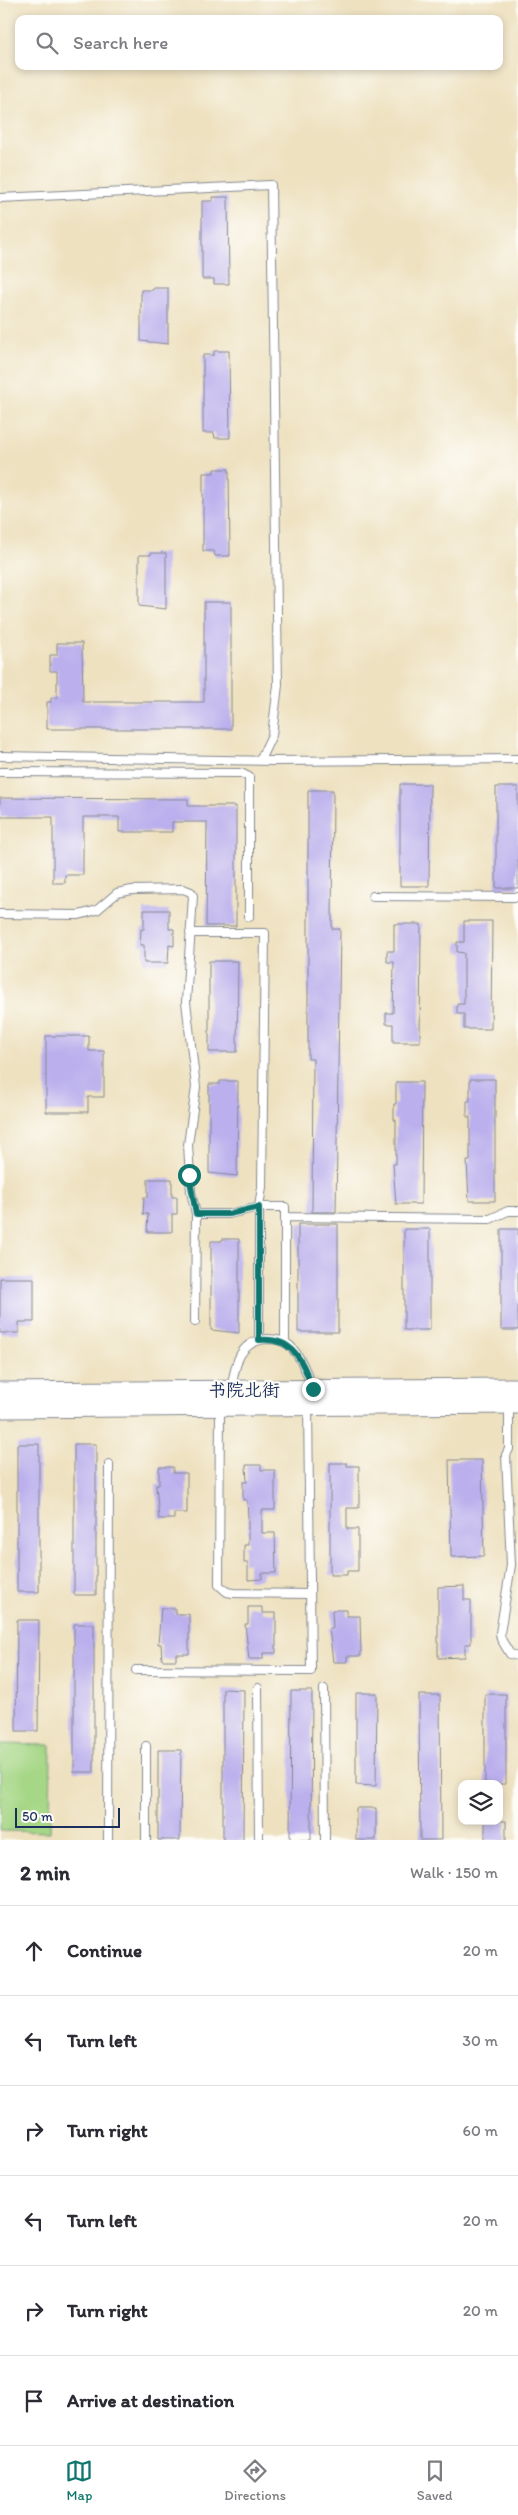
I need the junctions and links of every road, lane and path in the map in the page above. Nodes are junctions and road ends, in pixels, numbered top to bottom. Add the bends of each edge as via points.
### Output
1 (0, 198) edge
2 (0, 756) edge
3 (518, 759) edge
4 (260, 760) junction
5 (0, 772) edge
6 (373, 896) dead end
7 (518, 897) edge
8 (0, 914) edge
9 (249, 917) dead end
10 (190, 933) junction
11 (259, 1207) junction
12 (518, 1211) edge
13 (196, 1214) junction
14 (285, 1217) junction
15 (195, 1322) dead end
16 (259, 1340) junction
17 (285, 1342) junction
18 (231, 1390) junction
19 (0, 1392) edge
20 (311, 1397) junction
21 (515, 1398) edge
22 (220, 1406) junction
23 (0, 1408) edge
24 (109, 1464) dead end
25 (514, 1566) edge
26 (310, 1594) junction
27 (518, 1656) edge
28 (136, 1670) dead end
29 (258, 1688) dead end
30 (324, 1689) dead end
31 (146, 1746) dead end
32 (108, 1840) edge
33 (146, 1840) edge
34 (259, 1840) edge
35 (325, 1840) edge

1 - 4 lane via 271,185 278,685 272,735
2 - 4 lane
3 - 4 lane
5 - 9 lane via 242,773 249,777
6 - 7 lane
8 - 10 lane via 79,915 97,910 117,893 183,889 193,896
10 - 11 lane via 265,933 262,1187
10 - 13 lane via 186,1002 196,1087 188,1145 190,1192
11 - 13 lane via 229,1214
11 - 14 lane via 285,1207
11 - 16 lane
12 - 14 lane via 508,1211 490,1219
13 - 15 lane
14 - 17 lane
16 - 17 lane
16 - 18 lane via 250,1342 235,1365
17 - 20 lane via 304,1368
18 - 19 street, 书院北街
18 - 20 street, 书院北街
20 - 21 street, 书院北街
20 - 22 street, 书院北街
20 - 26 lane
21 - 25 lane via 506,1455
22 - 23 street, 书院北街
22 - 26 lane via 219,1586 233,1593
24 - 32 lane
25 - 27 lane via 500,1633 510,1654
26 - 28 lane via 311,1671
29 - 34 lane
30 - 35 lane
31 - 33 lane

